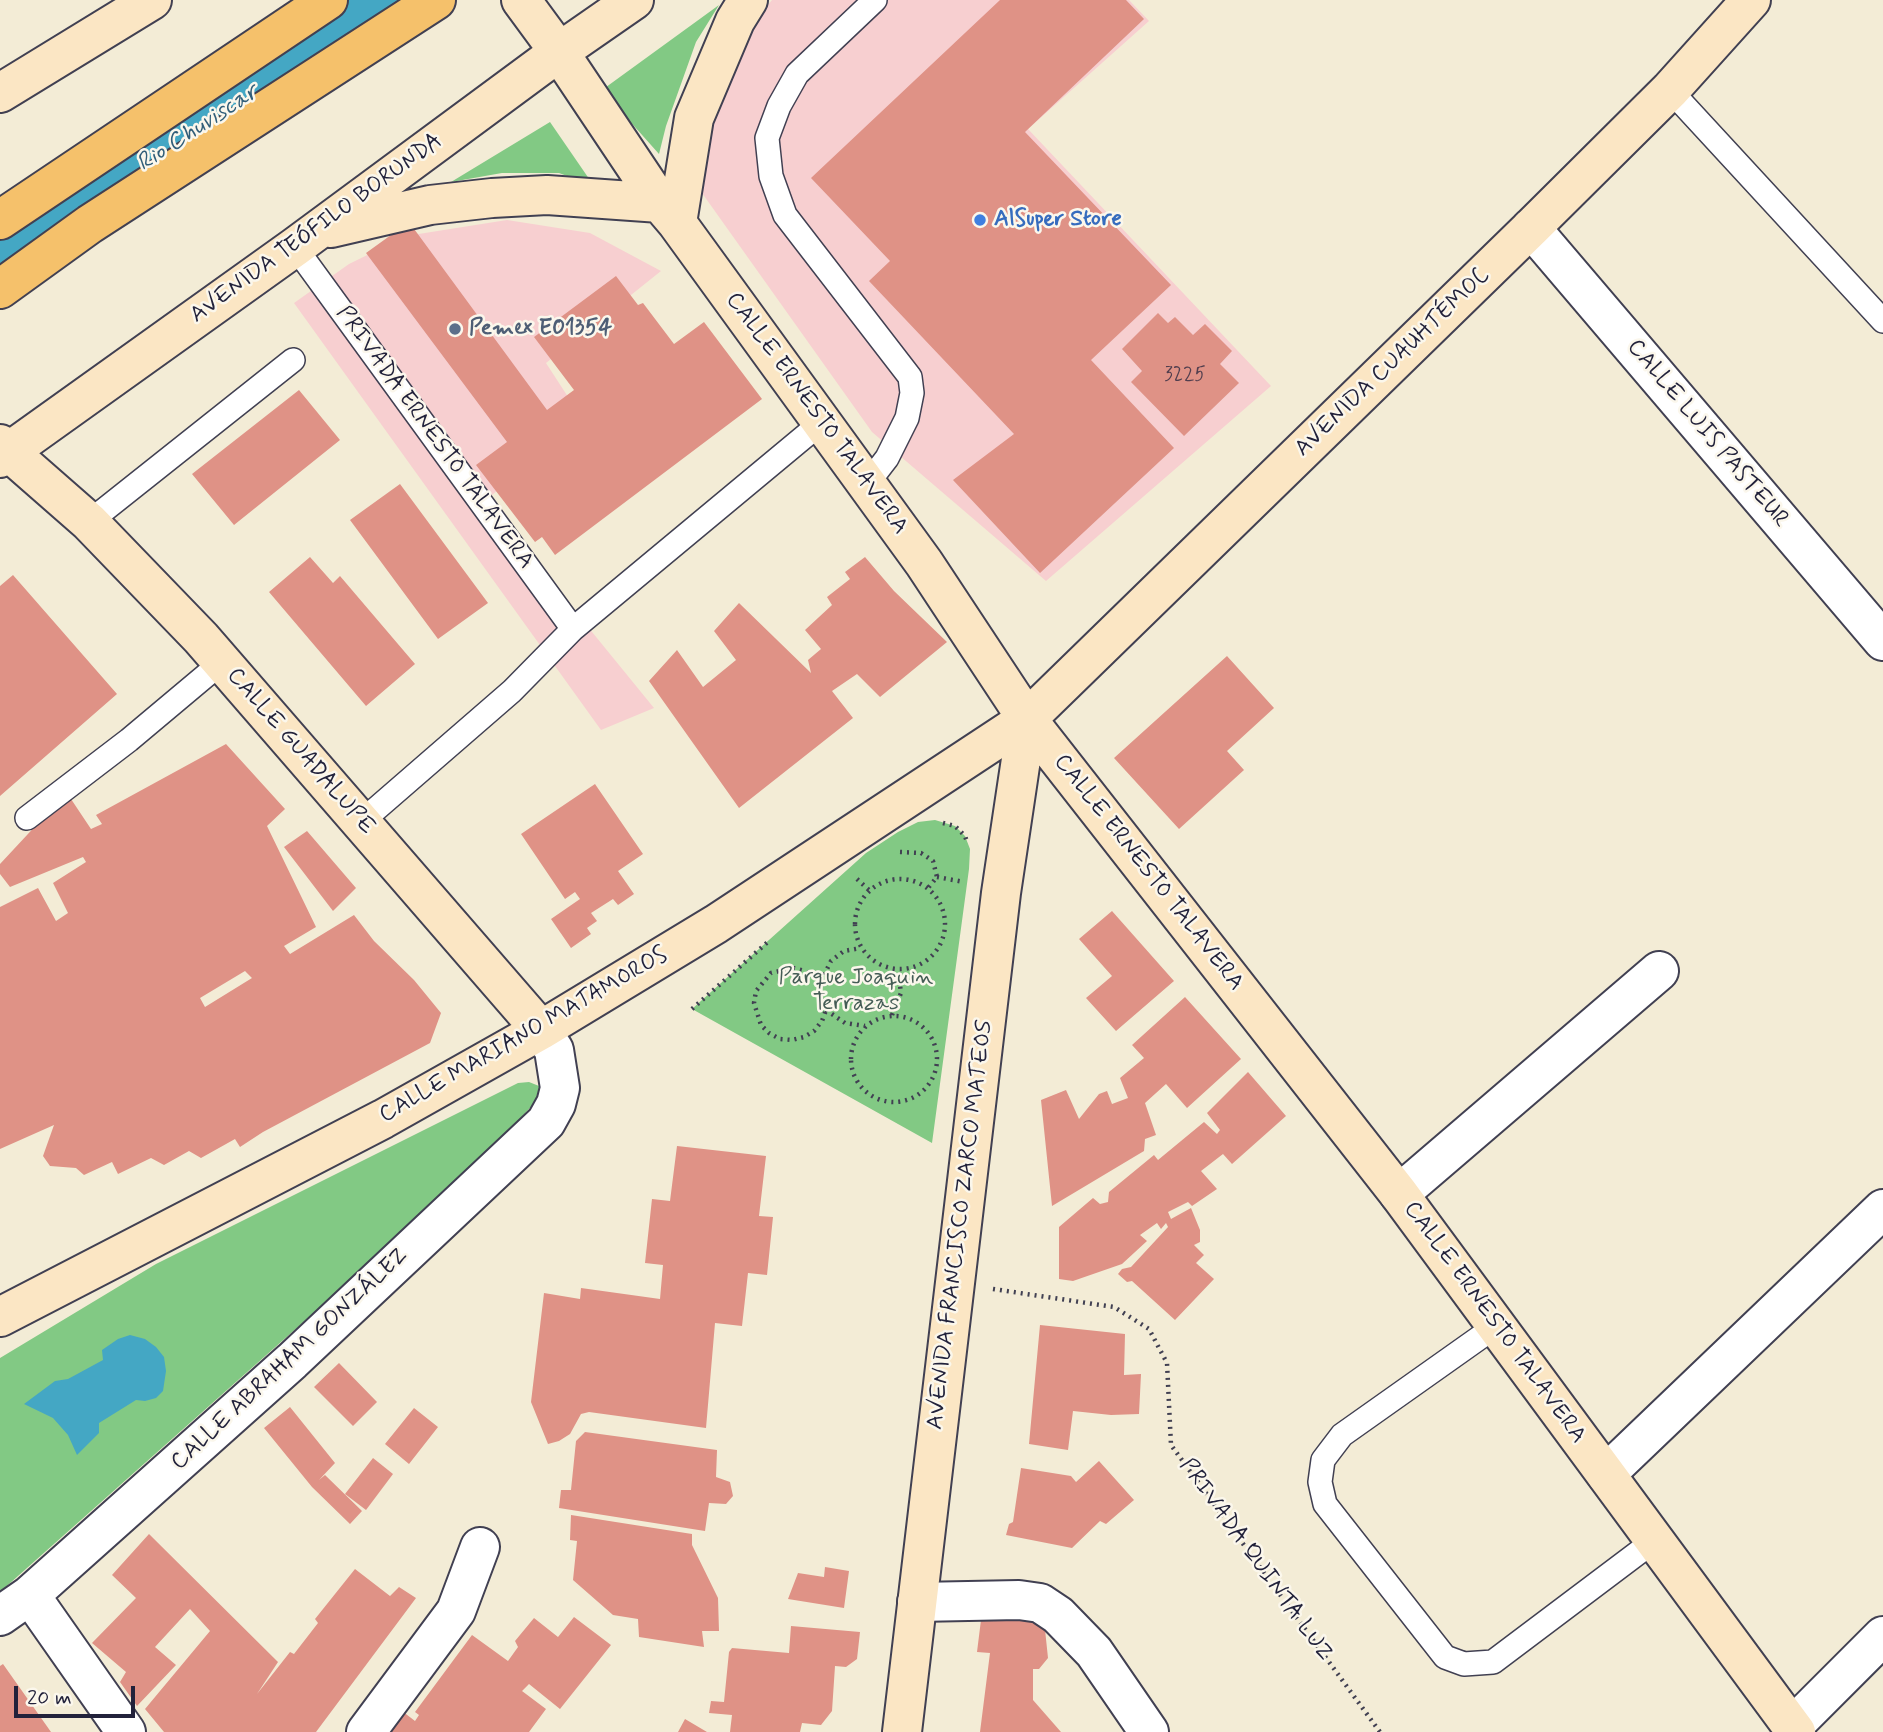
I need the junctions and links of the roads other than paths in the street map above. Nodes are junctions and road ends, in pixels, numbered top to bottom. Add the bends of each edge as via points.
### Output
1 (152, 0) edge
2 (328, 0) edge
3 (436, 0) edge
4 (521, 0) edge
5 (634, 0) edge
6 (748, 0) edge
7 (875, 0) edge
8 (1751, 0) edge
9 (558, 50) junction
10 (1670, 90) junction
11 (0, 93) edge
12 (669, 213) junction
13 (0, 220) edge
14 (1531, 228) junction
15 (305, 239) junction
16 (0, 289) edge
17 (1883, 321) edge
18 (293, 360) dead end
19 (822, 422) junction
20 (3, 451) edge
21 (867, 484) junction
22 (89, 522) junction
23 (572, 629) junction
24 (1883, 641) edge
25 (222, 662) junction
26 (1027, 719) junction
27 (27, 818) dead end
28 (361, 822) junction
29 (1659, 971) dead end
30 (541, 1030) junction
31 (559, 1088) joint
32 (1399, 1194) junction
33 (1883, 1209) edge
34 (0, 1317) edge
35 (1496, 1326) junction
36 (1606, 1474) junction
37 (1655, 1540) junction
38 (480, 1547) dead end
39 (917, 1602) junction
40 (15, 1606) edge
41 (1883, 1636) edge
42 (1794, 1729) edge
43 (126, 1732) edge
44 (366, 1732) edge
45 (902, 1732) edge
46 (1149, 1732) edge

1 - 11 street
2 - 13 main road
3 - 16 main road via 90,224
4 - 9 street, CALLE ERNESTO TALAVERA
5 - 9 street, AVENIDA TEÓFILO BORUNDA
6 - 12 street via 694,118
7 - 21 lane via 797,74 767,138 771,176 785,215 910,377 907,418 887,458
8 - 10 street, AVENIDA CUAUHTÉMOC
9 - 12 street, CALLE ERNESTO TALAVERA
9 - 15 street, AVENIDA TEÓFILO BORUNDA
10 - 14 street, AVENIDA CUAUHTÉMOC
10 - 17 lane
12 - 15 street via 547,194 430,205
12 - 19 street, CALLE ERNESTO TALAVERA
14 - 24 street, CALLE LUIS PASTEUR
14 - 26 street, AVENIDA CUAUHTÉMOC
15 - 20 street, AVENIDA TEÓFILO BORUNDA
15 - 23 lane, PRIVADA ERNESTO TALAVERA
18 - 22 lane
19 - 21 street, CALLE ERNESTO TALAVERA
19 - 23 lane
20 - 22 street, CALLE GUADALUPE
21 - 26 street, CALLE ERNESTO TALAVERA
22 - 25 street, CALLE GUADALUPE
23 - 28 lane via 512,691
25 - 27 lane
25 - 28 street, CALLE GUADALUPE
26 - 30 street, CALLE MARIANO MATAMOROS via 716,924
26 - 32 street, CALLE ERNESTO TALAVERA
26 - 39 street, AVENIDA FRANCISCO ZARCO MATEOS via 1001,893
28 - 30 street, CALLE GUADALUPE
29 - 32 street
30 - 31 street, CALLE GUADALUPE via 554,1049
30 - 34 street, CALLE MARIANO MATAMOROS via 383,1119
31 - 40 street, CALLE ABRAHAM GONZÁLEZ via 546,1122 292,1362
32 - 35 street, CALLE ERNESTO TALAVERA
33 - 36 street
35 - 36 street, CALLE ERNESTO TALAVERA
35 - 37 lane via 1342,1435 1323,1460 1320,1482 1325,1504 1445,1657 1464,1664 1493,1662
36 - 37 street, CALLE ERNESTO TALAVERA
37 - 42 street, CALLE ERNESTO TALAVERA
38 - 44 street via 456,1611
39 - 45 street, AVENIDA FRANCISCO ZARCO MATEOS
39 - 46 street via 1040,1603 1094,1652
40 - 43 street
41 - 42 street

